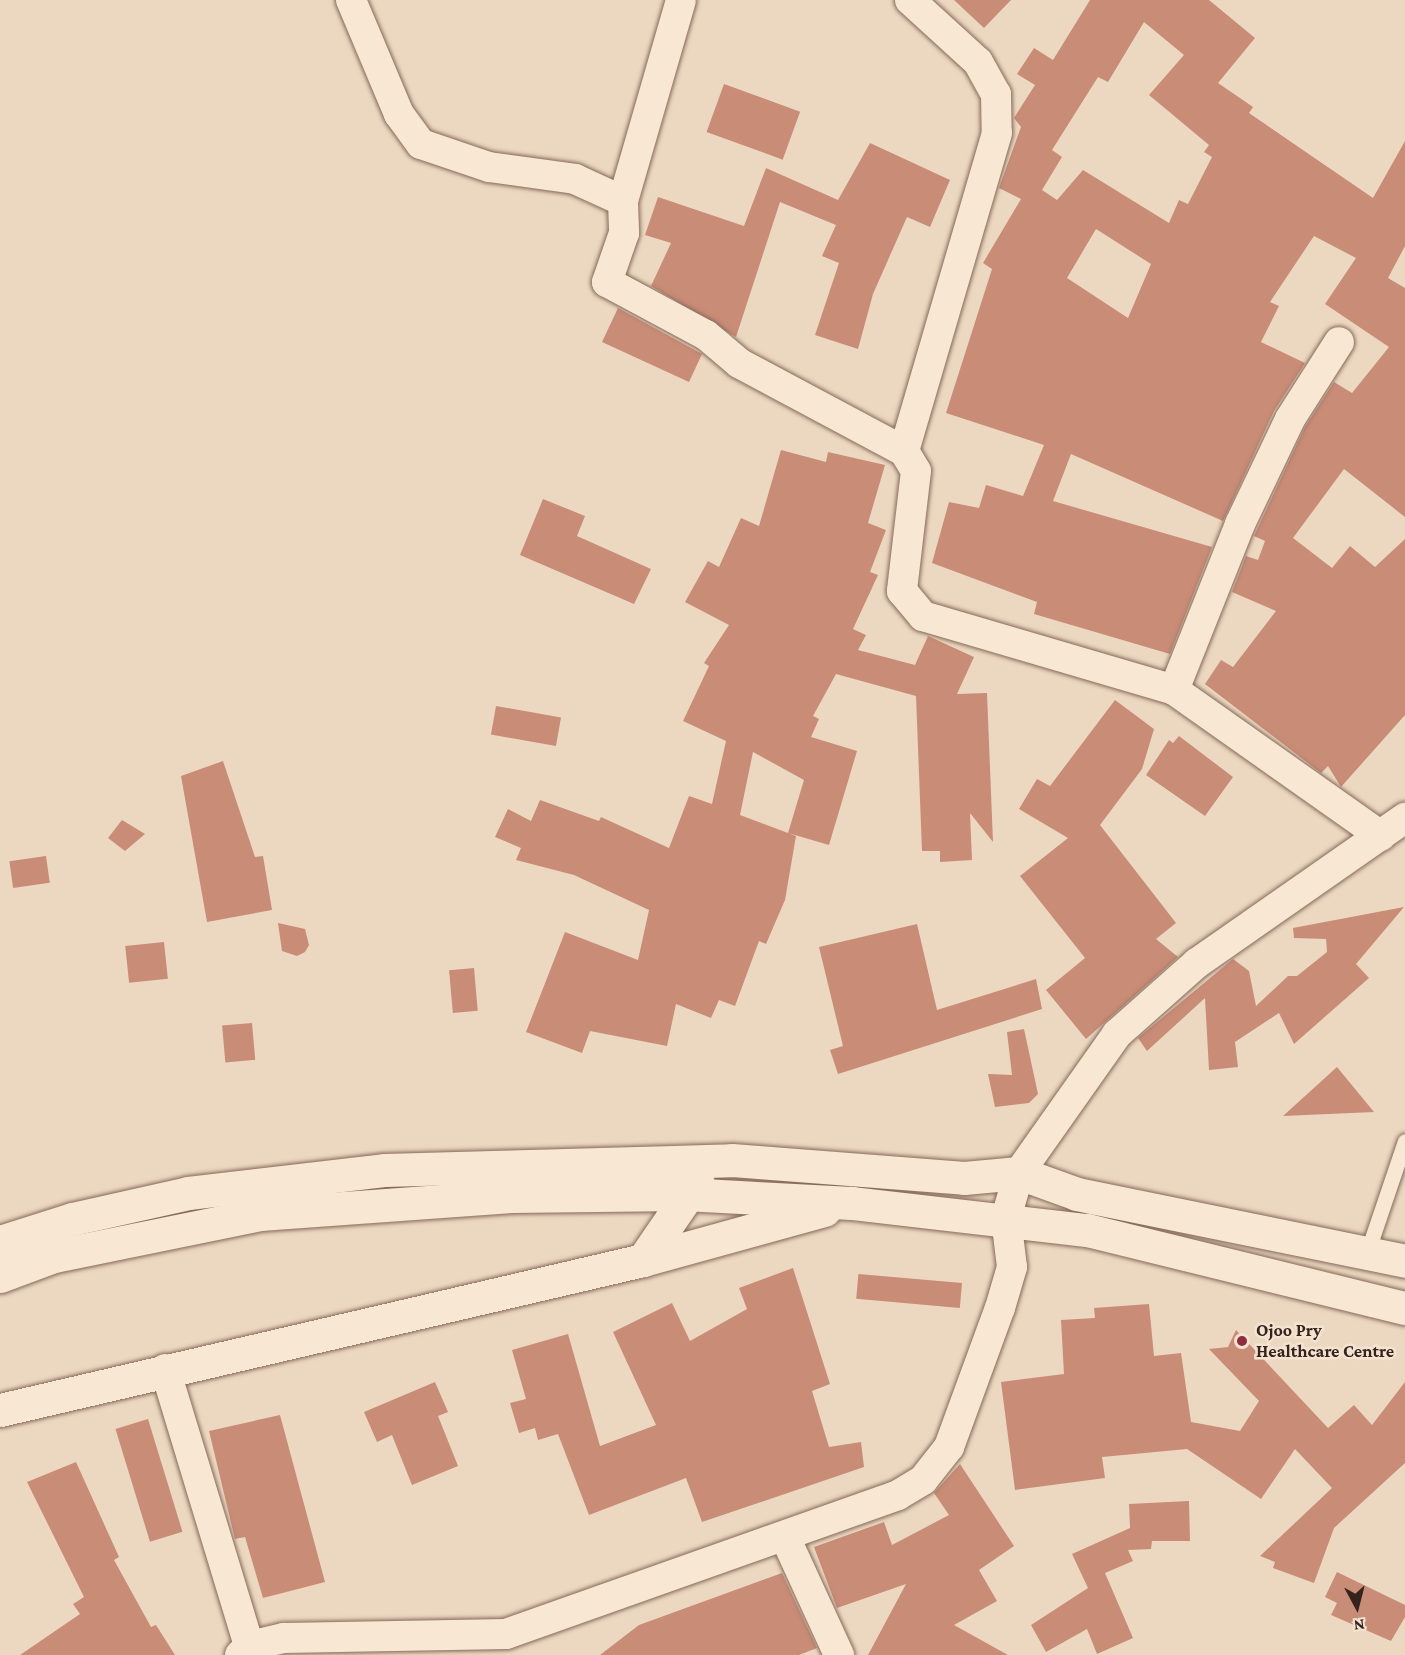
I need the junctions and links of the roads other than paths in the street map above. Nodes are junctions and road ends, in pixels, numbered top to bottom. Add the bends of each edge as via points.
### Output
1 (351, 0) edge
2 (681, 0) edge
3 (910, 0) edge
4 (623, 201) junction
5 (1339, 342) dead end
6 (904, 451) junction
7 (1174, 690) junction
8 (1405, 818) edge
9 (1381, 837) junction
10 (1405, 1141) edge
11 (732, 1160) junction
12 (1019, 1173) junction
13 (684, 1194) junction
14 (852, 1203) junction
15 (1006, 1218) junction
16 (0, 1242) edge
17 (1367, 1253) junction
18 (643, 1260) junction
19 (1405, 1261) edge
20 (0, 1276) edge
21 (1405, 1308) edge
22 (165, 1369) junction
23 (0, 1410) edge
24 (785, 1537) junction
25 (500, 1645) edge
26 (244, 1651) edge
27 (839, 1655) edge

1 - 4 street via 399,114 421,144 489,167 575,179
2 - 4 street
3 - 6 street via 978,62 996,94 997,133
4 - 6 street via 624,233 607,282 706,335 739,363
5 - 7 street via 1290,419 1240,524
6 - 7 street via 916,471 902,591 923,616
7 - 9 street
8 - 9 street
9 - 12 street via 1197,963 1117,1034
10 - 17 lane
11 - 12 main road via 964,1178
11 - 13 main road via 712,1169
11 - 16 main road via 384,1170 188,1193 72,1219
12 - 15 street
12 - 17 main road via 1077,1194
13 - 14 main road
13 - 18 main road
13 - 20 main road via 500,1196 260,1214 65,1253
14 - 15 main road
14 - 18 main road
15 - 21 main road via 1087,1230
15 - 24 street via 1012,1267 949,1448 923,1480 898,1495
17 - 19 main road
18 - 22 main road
22 - 23 main road
22 - 26 street
24 - 25 street
24 - 27 street
25 - 26 street via 284,1638

